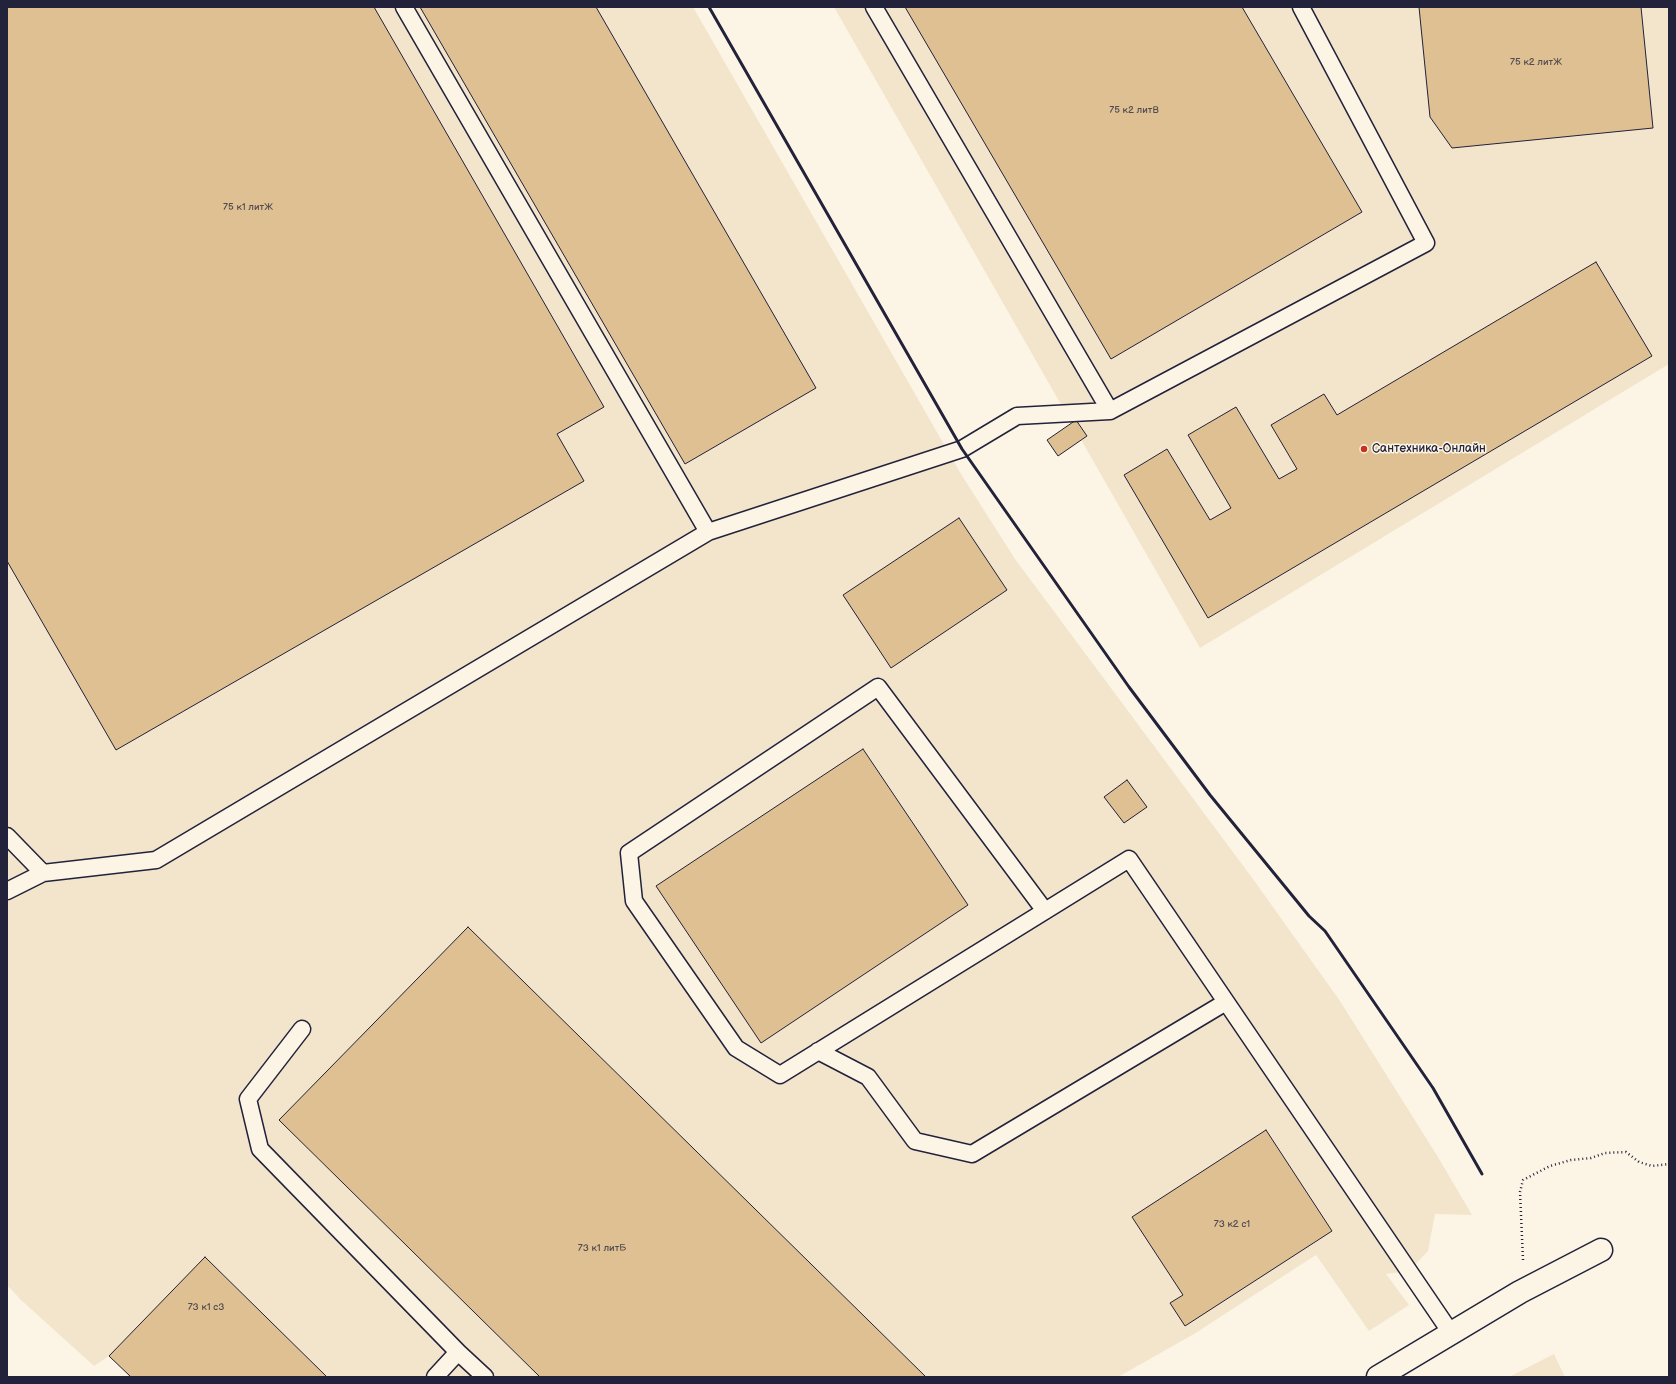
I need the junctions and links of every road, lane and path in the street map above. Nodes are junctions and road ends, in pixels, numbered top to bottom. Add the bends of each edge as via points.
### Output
1 (404, 7) edge
2 (874, 7) edge
3 (1301, 7) edge
4 (1110, 411) junction
5 (708, 532) junction
6 (7, 836) edge
7 (43, 873) junction
8 (7, 891) edge
9 (1046, 911) junction
10 (1226, 1002) junction
11 (302, 1029) dead end
12 (818, 1052) junction
13 (1669, 1164) edge
14 (1601, 1250) dead end
15 (1520, 1292) junction
16 (1451, 1333) junction
17 (458, 1352) junction
18 (435, 1377) edge
19 (485, 1377) edge
20 (1378, 1377) edge

1 - 5 lane
2 - 4 lane
3 - 4 lane via 1426,243
4 - 5 lane via 1017,416 962,449
5 - 7 lane via 156,860
6 - 7 lane
7 - 8 lane
9 - 10 lane via 1129,859
9 - 12 lane
9 - 12 lane via 878,687 629,853 634,901 736,1048 780,1075
10 - 12 lane via 972,1154 915,1141 868,1077
10 - 16 lane
11 - 17 lane via 248,1099 260,1149
13 - 15 path via 1652,1166 1626,1152 1605,1153 1550,1166 1523,1180 1520,1192 1523,1249
14 - 15 street
15 - 16 street
16 - 20 street
17 - 18 lane
17 - 19 lane

